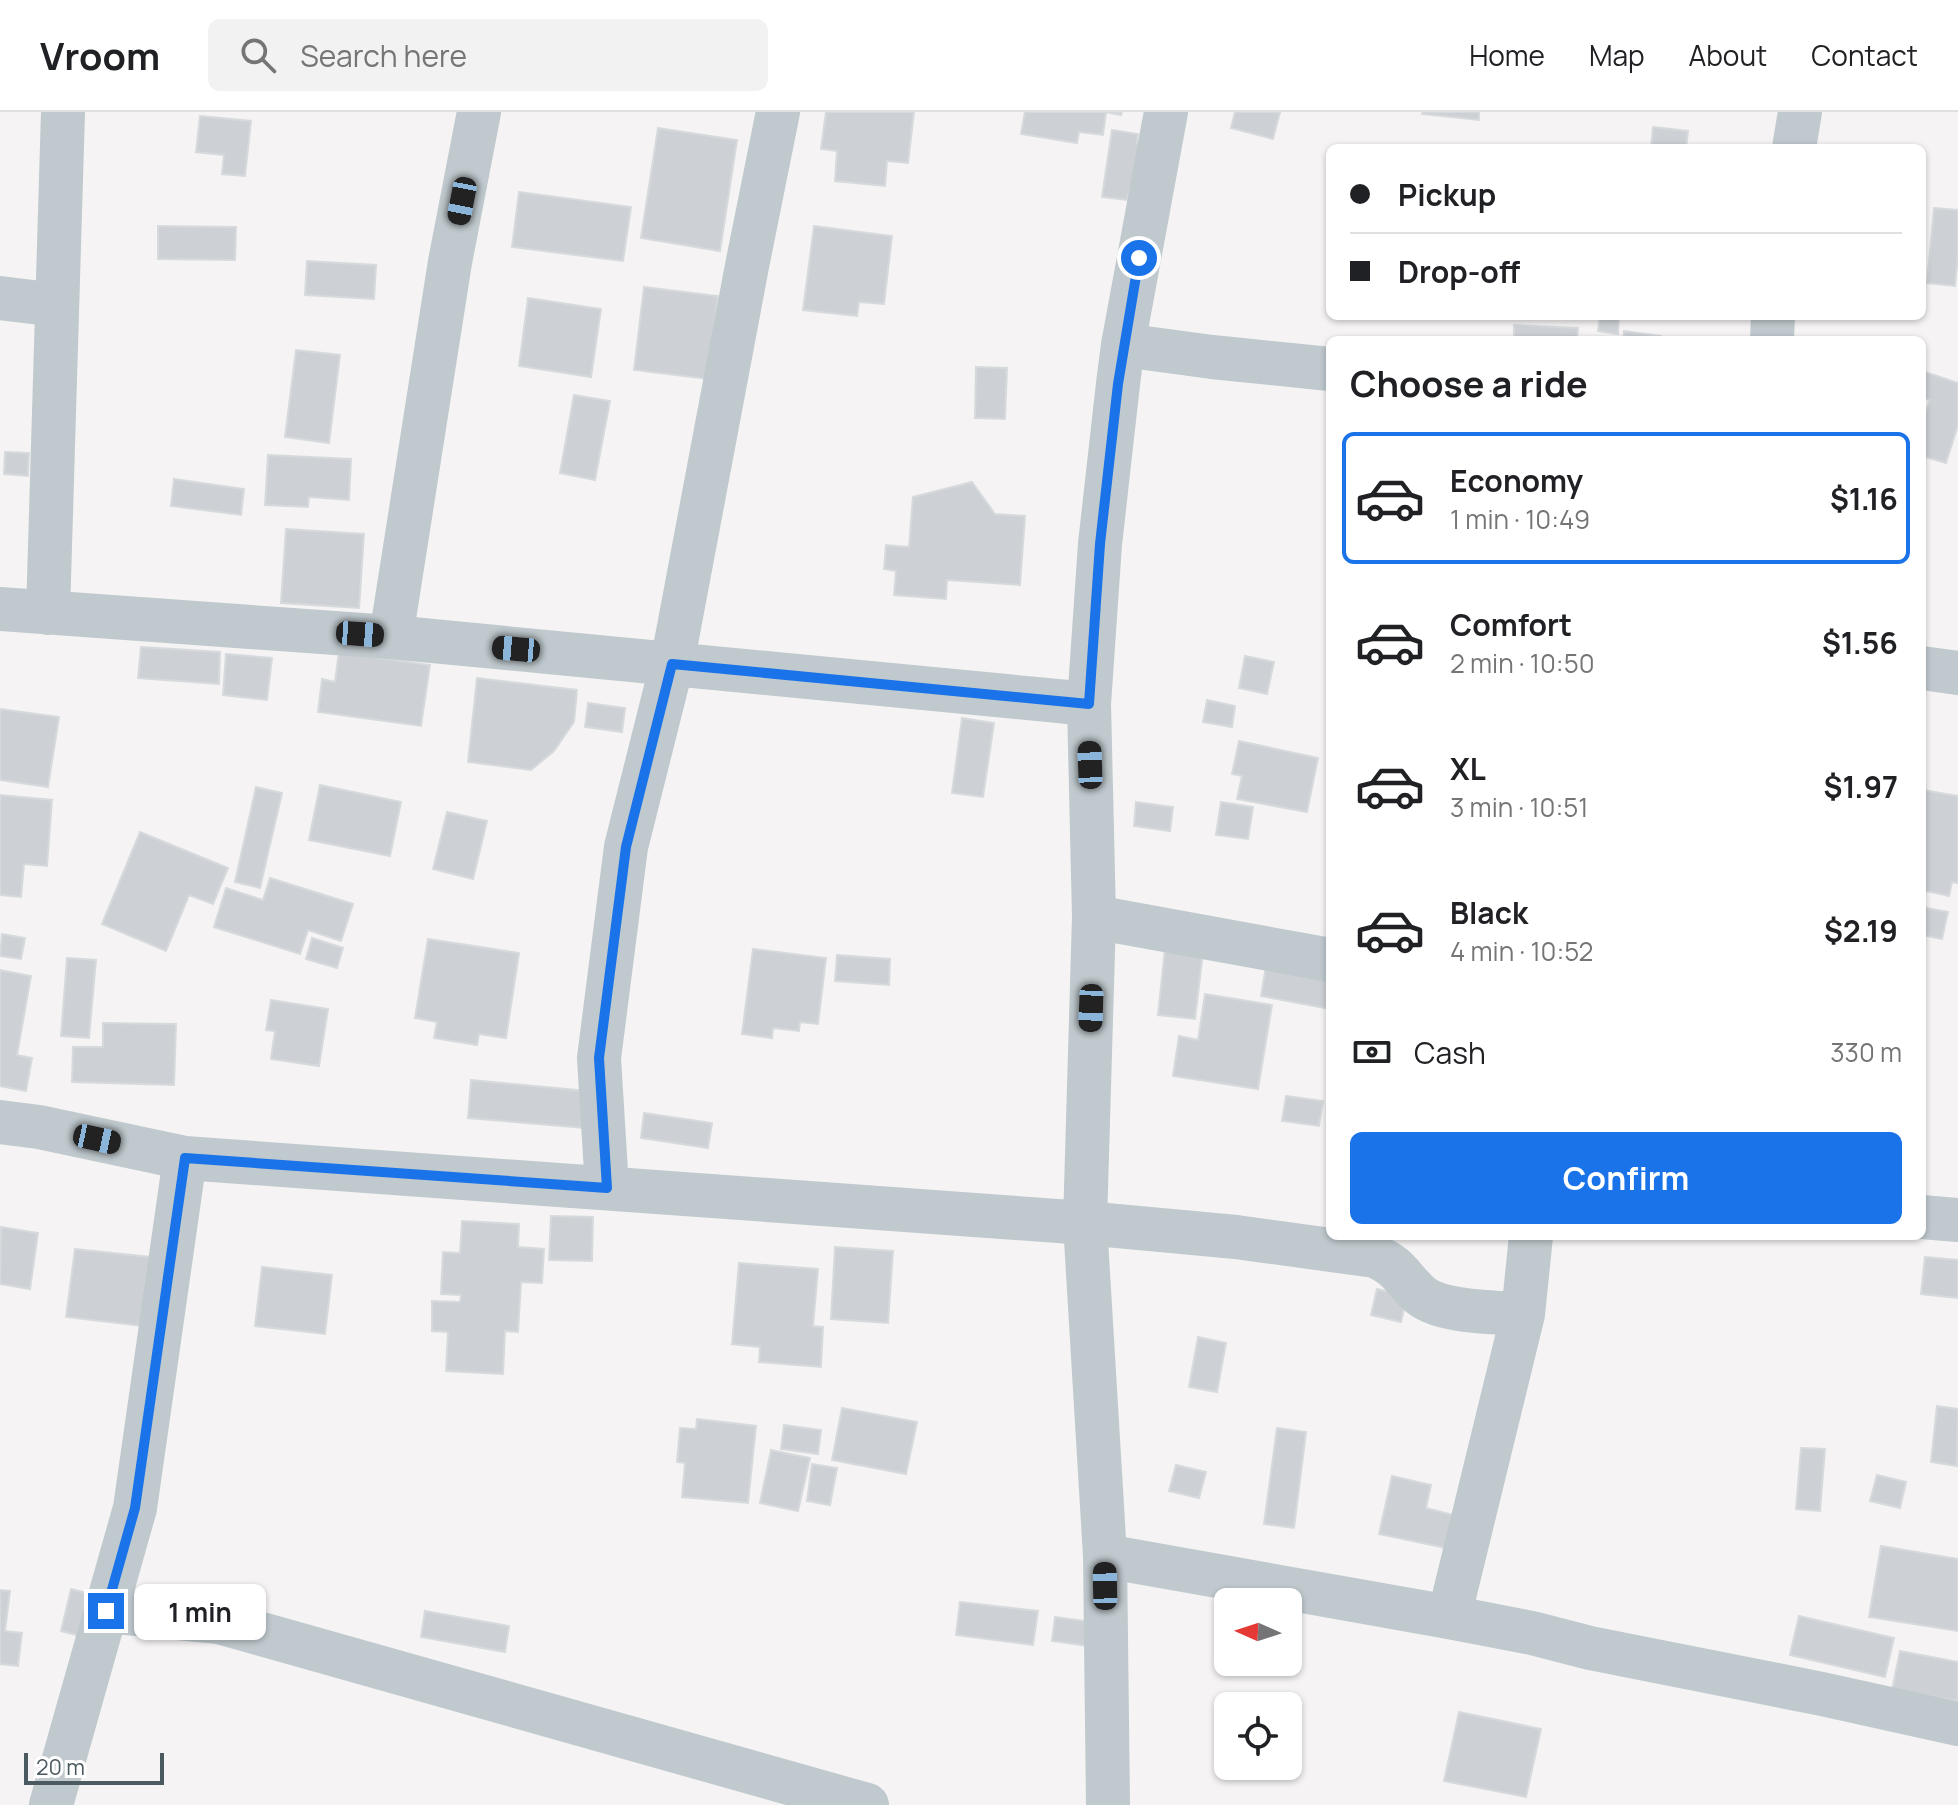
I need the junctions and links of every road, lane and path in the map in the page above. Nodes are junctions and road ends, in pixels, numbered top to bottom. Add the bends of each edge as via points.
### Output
1 (63, 112) edge
2 (479, 112) edge
3 (778, 112) edge
4 (1166, 112) edge
5 (1800, 112) edge
6 (1795, 144) edge
7 (0, 298) edge
8 (57, 305) junction
9 (1123, 345) junction
10 (1326, 369) edge
11 (0, 609) edge
12 (48, 613) junction
13 (391, 637) junction
14 (672, 664) junction
15 (1926, 669) edge
16 (1958, 673) edge
17 (1089, 704) junction
18 (1094, 917) junction
19 (1326, 959) edge
20 (0, 1122) edge
21 (185, 1158) junction
22 (607, 1188) junction
23 (1926, 1217) edge
24 (1958, 1220) edge
25 (1085, 1223) junction
26 (1531, 1240) edge
27 (1523, 1314) junction
28 (1105, 1556) junction
29 (106, 1611) junction
30 (1449, 1617) junction
31 (1958, 1724) edge
32 (51, 1805) edge
33 (867, 1805) edge
34 (1108, 1805) edge

1 - 8 street
2 - 13 street
3 - 14 street
4 - 9 street
5 - 6 street
7 - 8 street
8 - 12 street
9 - 10 street
9 - 17 street via 1100,544
11 - 12 street
12 - 13 street
13 - 14 street
14 - 17 street
14 - 22 street via 626,847 599,1058
15 - 16 street
17 - 18 street
18 - 19 street
18 - 25 street
20 - 21 street
21 - 22 street
21 - 29 street via 135,1508
22 - 25 street
23 - 24 street
25 - 27 street via 1375,1256 1390,1263 1428,1300 1463,1310
25 - 28 street
26 - 27 street
27 - 30 street
28 - 30 street
28 - 34 street
29 - 32 street
29 - 33 street via 219,1622
30 - 31 street

